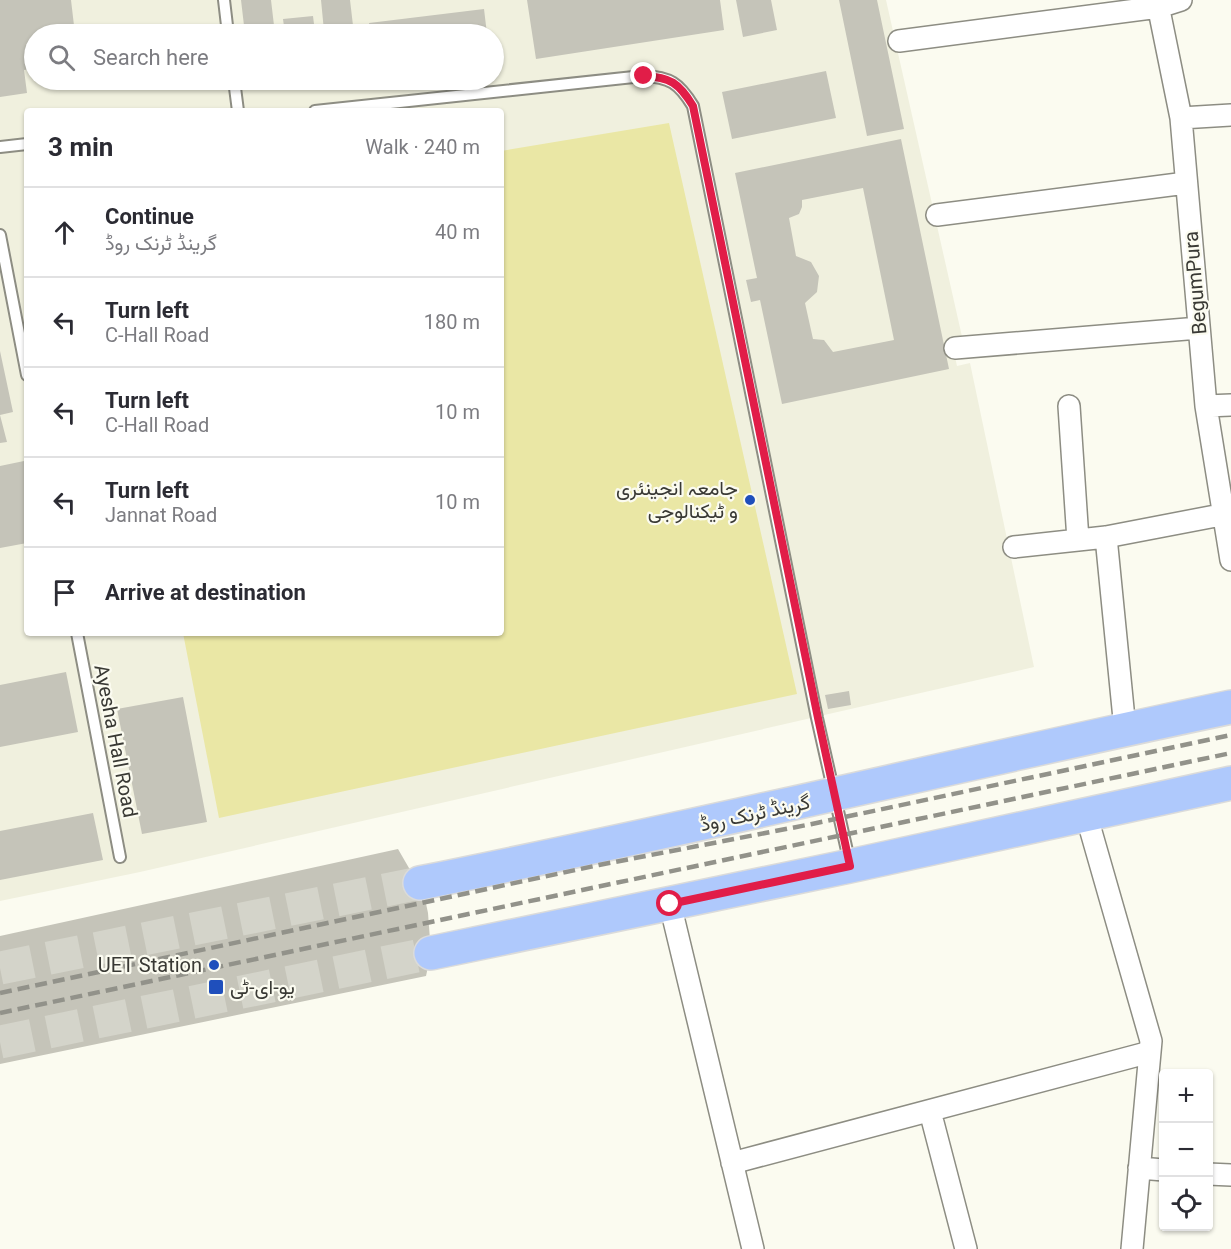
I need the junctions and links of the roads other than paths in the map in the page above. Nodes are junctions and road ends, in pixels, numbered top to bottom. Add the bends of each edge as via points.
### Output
1 (224, 0) edge
2 (1181, 0) edge
3 (1158, 3) edge
4 (227, 24) edge
5 (899, 41) dead end
6 (235, 90) edge
7 (238, 108) edge
8 (343, 108) edge
9 (1231, 115) edge
10 (1181, 118) junction
11 (24, 144) edge
12 (0, 147) edge
13 (1186, 183) junction
14 (937, 215) dead end
15 (0, 235) edge
16 (1199, 328) junction
17 (955, 348) dead end
18 (24, 359) edge
19 (1231, 405) edge
20 (1069, 406) dead end
21 (1206, 406) junction
22 (1227, 513) edge
23 (1106, 537) junction
24 (1078, 540) junction
25 (1014, 547) dead end
26 (1231, 560) edge
27 (78, 636) edge
28 (1231, 707) edge
29 (1125, 729) junction
30 (1231, 783) edge
31 (835, 796) junction
32 (1086, 814) junction
33 (120, 857) dead end
34 (850, 866) junction
35 (420, 883) tunnel mouth
36 (670, 904) junction
37 (431, 953) tunnel mouth
38 (1150, 1052) junction
39 (930, 1111) junction
40 (732, 1163) junction
41 (1139, 1168) junction
42 (1159, 1170) edge
43 (1213, 1174) edge
44 (1231, 1176) edge
45 (753, 1249) edge
46 (966, 1249) edge
47 (1132, 1249) edge

1 - 4 lane
2 - 3 street
3 - 5 street
3 - 10 street, BegumPura
6 - 7 lane
8 - 31 lane via 644,76 673,81 684,91 693,106
9 - 10 street
10 - 13 street, BegumPura
11 - 12 lane
13 - 14 street
13 - 16 street, BegumPura
15 - 18 lane
16 - 17 street
16 - 21 street, BegumPura
19 - 21 street
20 - 24 street
21 - 22 street, BegumPura
22 - 23 street
22 - 26 street, BegumPura
23 - 24 street
23 - 29 street
24 - 25 street
27 - 33 lane, Ayesha Hall Road
28 - 29 main road, گرینڈ ٹرنک روڈ
29 - 31 main road, گرینڈ ٹرنک روڈ
30 - 32 main road
31 - 34 lane
31 - 35 main road, گرینڈ ٹرنک روڈ
32 - 34 main road
32 - 38 street via 1151,1041
34 - 36 main road
36 - 37 main road
36 - 40 street
38 - 39 street
38 - 41 street
39 - 40 street
39 - 46 street
40 - 45 street
41 - 42 street
41 - 47 street
43 - 44 street

